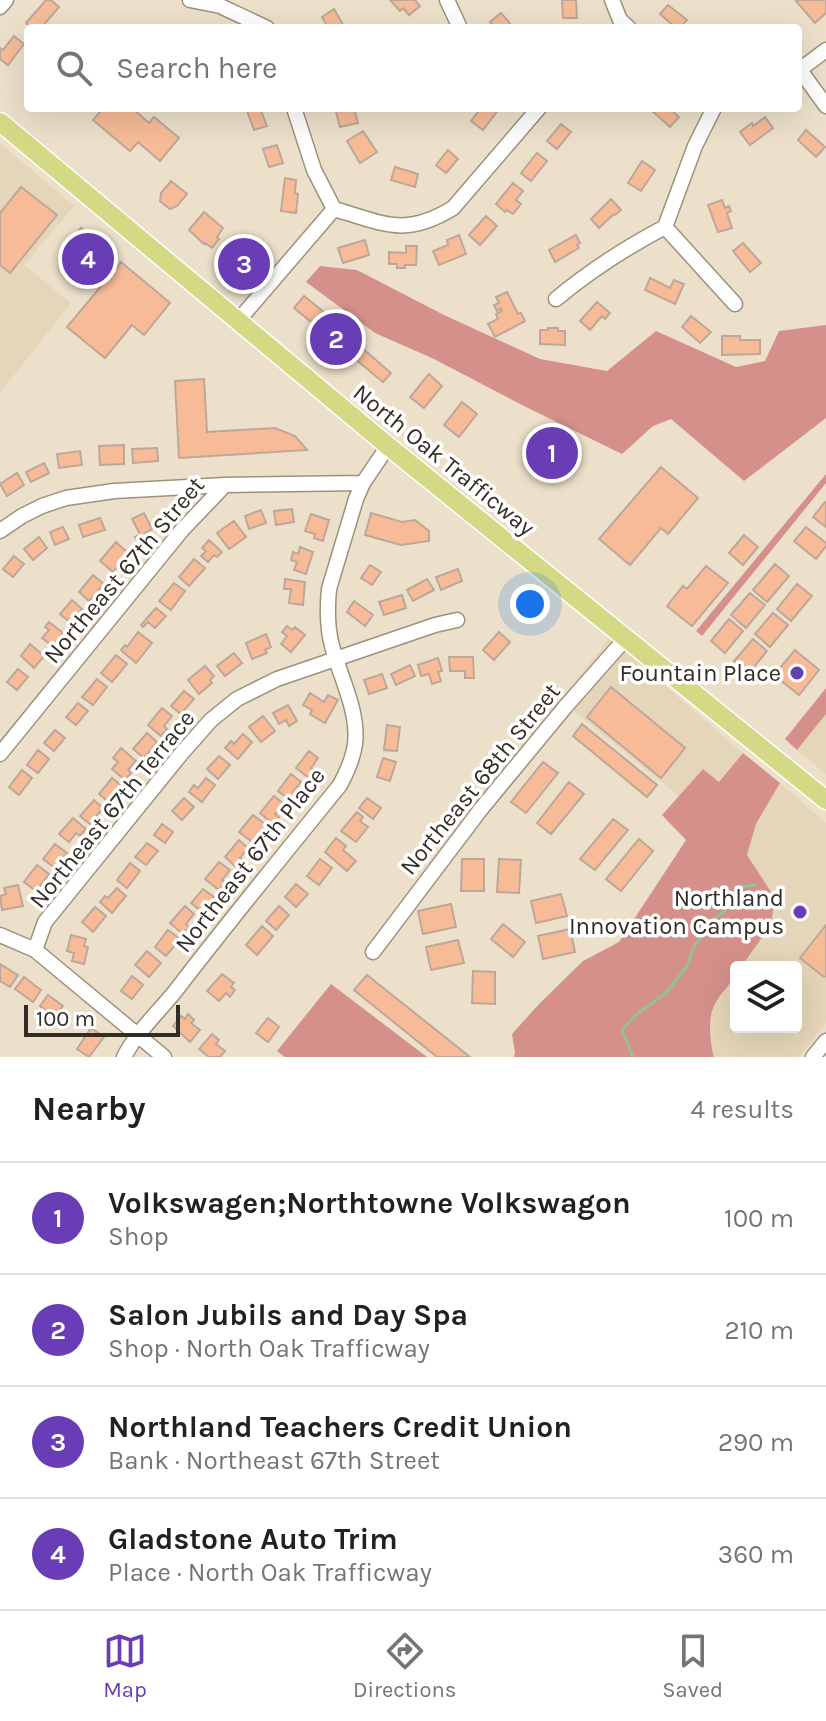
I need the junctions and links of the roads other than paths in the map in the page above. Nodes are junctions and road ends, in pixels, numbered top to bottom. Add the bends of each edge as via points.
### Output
1 (6, 0) edge
2 (190, 0) edge
3 (447, 0) edge
4 (612, 0) edge
5 (0, 7) edge
6 (258, 24) edge
7 (458, 24) edge
8 (621, 24) edge
9 (826, 50) edge
10 (802, 68) edge
11 (802, 74) edge
12 (826, 106) edge
13 (295, 112) edge
14 (533, 112) edge
15 (712, 112) edge
16 (0, 122) edge
17 (334, 209) junction
18 (665, 227) junction
19 (556, 299) dead end
20 (735, 304) dead end
21 (237, 322) junction
22 (388, 446) junction
23 (363, 483) junction
24 (225, 485) junction
25 (0, 531) edge
26 (457, 620) dead end
27 (626, 638) junction
28 (338, 659) junction
29 (0, 754) edge
30 (826, 800) edge
31 (0, 935) edge
32 (35, 950) junction
33 (373, 952) dead end
34 (138, 1034) junction
35 (826, 1041) edge
36 (124, 1057) edge
37 (164, 1057) edge
38 (813, 1057) edge

1 - 5 street
2 - 6 street via 220,6
3 - 7 street
4 - 8 street
9 - 10 street
11 - 12 street
13 - 17 street via 314,170
14 - 17 street via 453,208 440,216 394,226
15 - 18 street
16 - 21 main road, North Oak Trafficway
17 - 21 street
18 - 19 street via 585,274
18 - 20 street
21 - 22 main road, North Oak Trafficway
22 - 23 street, Northeast 67th Place
22 - 27 main road, North Oak Trafficway
23 - 24 street, Northeast 67th Street
23 - 28 street, Northeast 67th Place via 329,589 330,636
24 - 25 street via 66,498
24 - 29 street, Northeast 67th Street via 182,530
26 - 28 street, Northeast 67th Terrace
27 - 30 main road, North Oak Trafficway
27 - 33 street, Northeast 68th Street via 491,797
28 - 32 street, Northeast 67th Terrace via 267,683 211,720 45,922
28 - 34 street, Northeast 67th Place via 356,741 340,785
31 - 32 street
32 - 34 street
34 - 36 street, Northeast 67th Place
34 - 37 street
35 - 38 street

